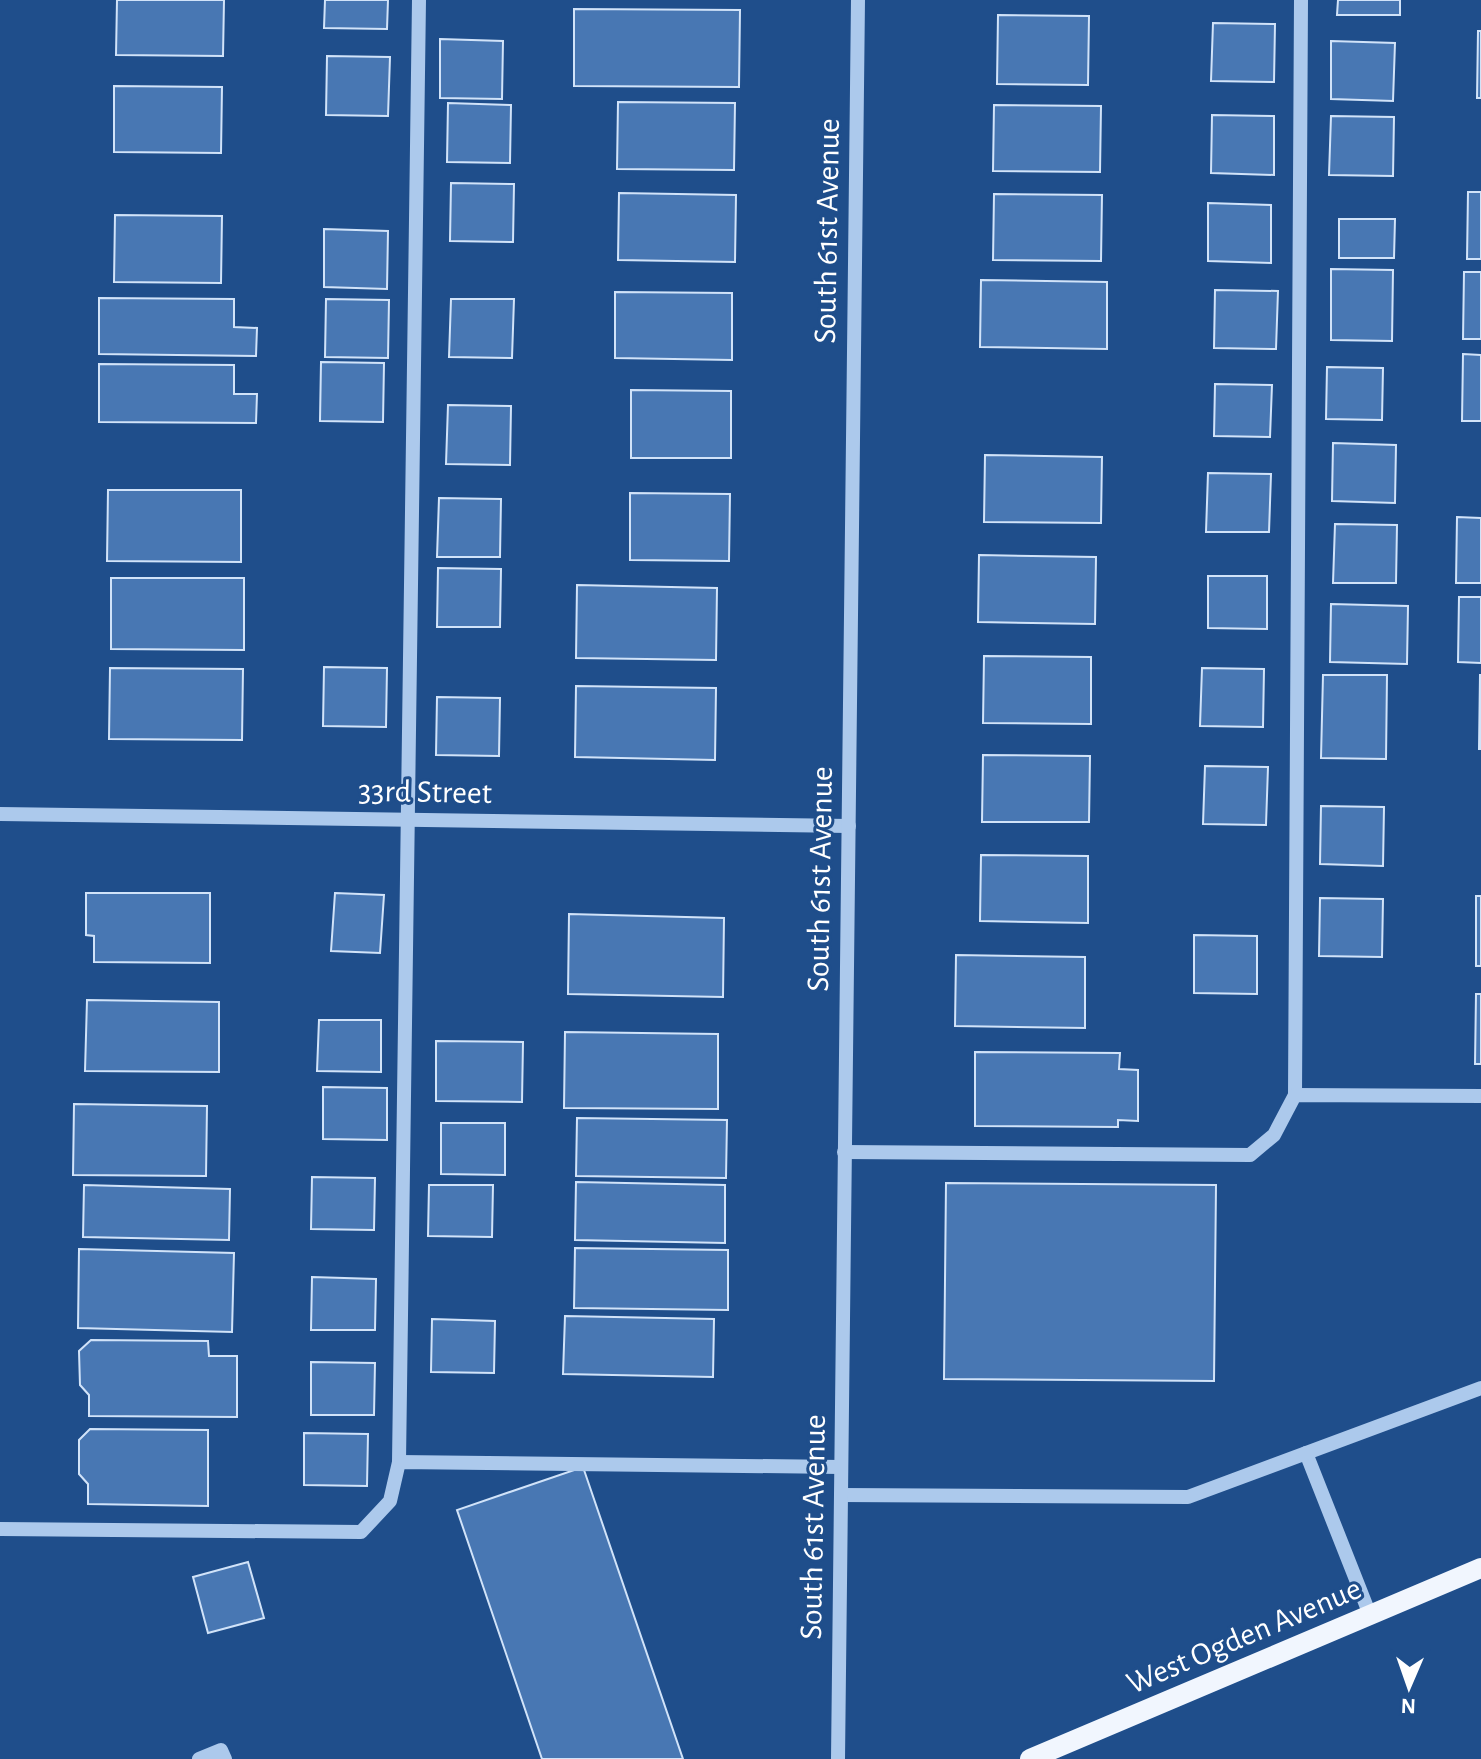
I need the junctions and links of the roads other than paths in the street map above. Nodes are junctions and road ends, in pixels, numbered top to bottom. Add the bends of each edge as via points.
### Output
1 (419, 0) edge
2 (858, 0) edge
3 (1301, 0) edge
4 (0, 814) edge
5 (408, 820) junction
6 (849, 826) junction
7 (1295, 1095) junction
8 (1481, 1096) edge
9 (844, 1152) junction
10 (1481, 1388) edge
11 (1306, 1453) junction
12 (399, 1462) junction
13 (841, 1467) junction
14 (841, 1495) junction
15 (0, 1529) edge
16 (1481, 1568) edge
17 (1370, 1615) junction
18 (199, 1759) edge
19 (225, 1759) edge
20 (838, 1759) edge
21 (1030, 1759) edge

1 - 5 street
2 - 6 street, South 61st Avenue
3 - 7 street
4 - 5 street, 33rd Street
5 - 6 street, 33rd Street
5 - 12 street
6 - 9 street, South 61st Avenue
7 - 8 street
7 - 9 street via 1274,1135 1250,1155
9 - 13 street, South 61st Avenue
10 - 11 street
11 - 14 street via 1188,1497
11 - 17 street
12 - 13 street
12 - 15 street via 390,1501 361,1532
13 - 14 street, South 61st Avenue
14 - 20 street, South 61st Avenue
16 - 17 main road, West Ogden Avenue
17 - 21 main road, West Ogden Avenue
18 - 19 street via 221,1750

